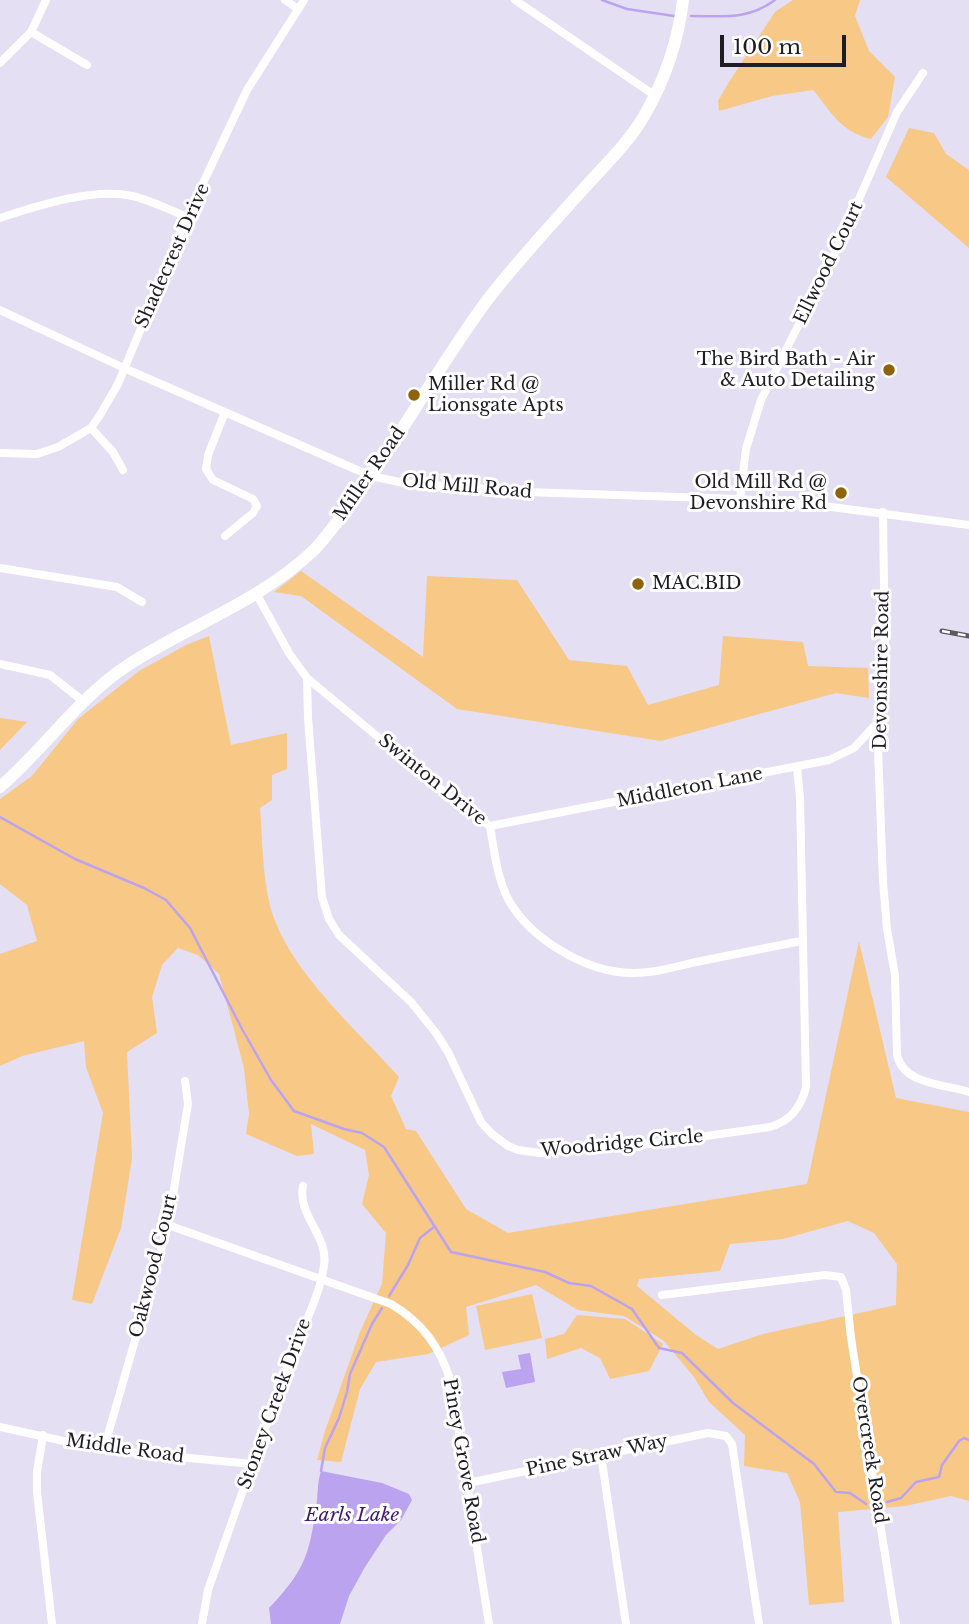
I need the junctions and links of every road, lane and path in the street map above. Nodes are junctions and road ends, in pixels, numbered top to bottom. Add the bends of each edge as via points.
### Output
1 (46, 0) edge
2 (285, 0) edge
3 (304, 0) edge
4 (515, 0) edge
5 (683, 0) edge
6 (298, 9) junction
7 (31, 32) junction
8 (0, 63) edge
9 (87, 65) dead end
10 (923, 73) dead end
11 (654, 95) junction
12 (0, 218) edge
13 (187, 218) junction
14 (0, 310) edge
15 (124, 368) junction
16 (225, 412) junction
17 (91, 428) junction
18 (0, 453) edge
19 (123, 470) dead end
20 (371, 476) junction
21 (740, 499) junction
22 (883, 512) junction
23 (969, 525) edge
24 (225, 536) dead end
25 (0, 568) edge
26 (256, 593) junction
27 (142, 602) dead end
28 (0, 664) edge
29 (307, 678) junction
30 (83, 701) junction
31 (877, 723) junction
32 (797, 768) junction
33 (0, 787) edge
34 (491, 826) junction
35 (801, 941) junction
36 (186, 1081) dead end
37 (969, 1092) edge
38 (303, 1186) dead end
39 (168, 1225) junction
40 (322, 1279) junction
41 (662, 1295) dead end
42 (0, 1427) edge
43 (43, 1436) junction
44 (107, 1448) junction
45 (601, 1455) junction
46 (252, 1464) junction
47 (468, 1483) junction
48 (52, 1624) edge
49 (202, 1624) edge
50 (489, 1624) edge
51 (626, 1624) edge
52 (759, 1624) edge
53 (896, 1624) edge

1 - 7 street
2 - 6 street
3 - 6 street, Shadecrest Drive
4 - 11 street
5 - 11 street, Miller Road via 674,49
6 - 13 street, Shadecrest Drive via 247,90
7 - 8 street
7 - 9 street
10 - 21 street, Ellwood Court via 897,112 842,238 761,400 746,449
11 - 20 street, Miller Road via 623,145 523,255 477,314
12 - 13 street via 113,193 136,197
13 - 15 street, Shadecrest Drive
14 - 15 street, Old Mill Road
15 - 16 street, Old Mill Road
15 - 17 street, Shadecrest Drive
16 - 20 street, Old Mill Road
16 - 24 street via 206,469 213,480 253,499 257,506
17 - 18 street, Shadecrest Drive via 37,454
17 - 19 street
20 - 21 street, Old Mill Road via 404,483 526,492
20 - 26 street, Miller Road via 314,550
21 - 22 street, Old Mill Road
22 - 23 street, Old Mill Road
22 - 31 street, Devonshire Road via 885,649
25 - 27 street via 117,587
26 - 29 street, Swinton Drive
26 - 30 street, Miller Road via 127,666
28 - 30 street via 50,675
29 - 34 street, Swinton Drive
29 - 35 street, Woodridge Circle via 322,897 329,919 346,943 423,1015 448,1052 481,1122 508,1146 540,1153 642,1144 770,1128 786,1120 800,1106 806,1087
30 - 33 street, Miller Road
31 - 32 street, Middleton Lane via 845,754
31 - 37 street, Devonshire Road via 883,891 895,975 897,1055 901,1067 917,1079
32 - 34 street, Middleton Lane
32 - 35 street, Woodridge Circle
34 - 35 street, Swinton Drive via 502,881 517,912 550,942 594,965 643,973
36 - 39 street, Oakwood Court via 188,1104
38 - 40 street, Stoney Creek Drive via 302,1205 324,1251
39 - 40 street, Piney Grove Road
39 - 44 street, Oakwood Court
40 - 46 street, Stoney Creek Drive
40 - 47 street, Piney Grove Road via 391,1304 433,1340 451,1382
41 - 53 street, Overcreek Road via 825,1275 841,1277
42 - 43 street, Middle Road
43 - 44 street, Middle Road
43 - 48 street via 37,1492
44 - 46 street, Middle Road
45 - 47 street, Pine Straw Way
45 - 51 street
45 - 52 street, Pine Straw Way via 708,1433 726,1436 732,1444
46 - 49 street, Stoney Creek Drive via 208,1590
47 - 50 street, Piney Grove Road

